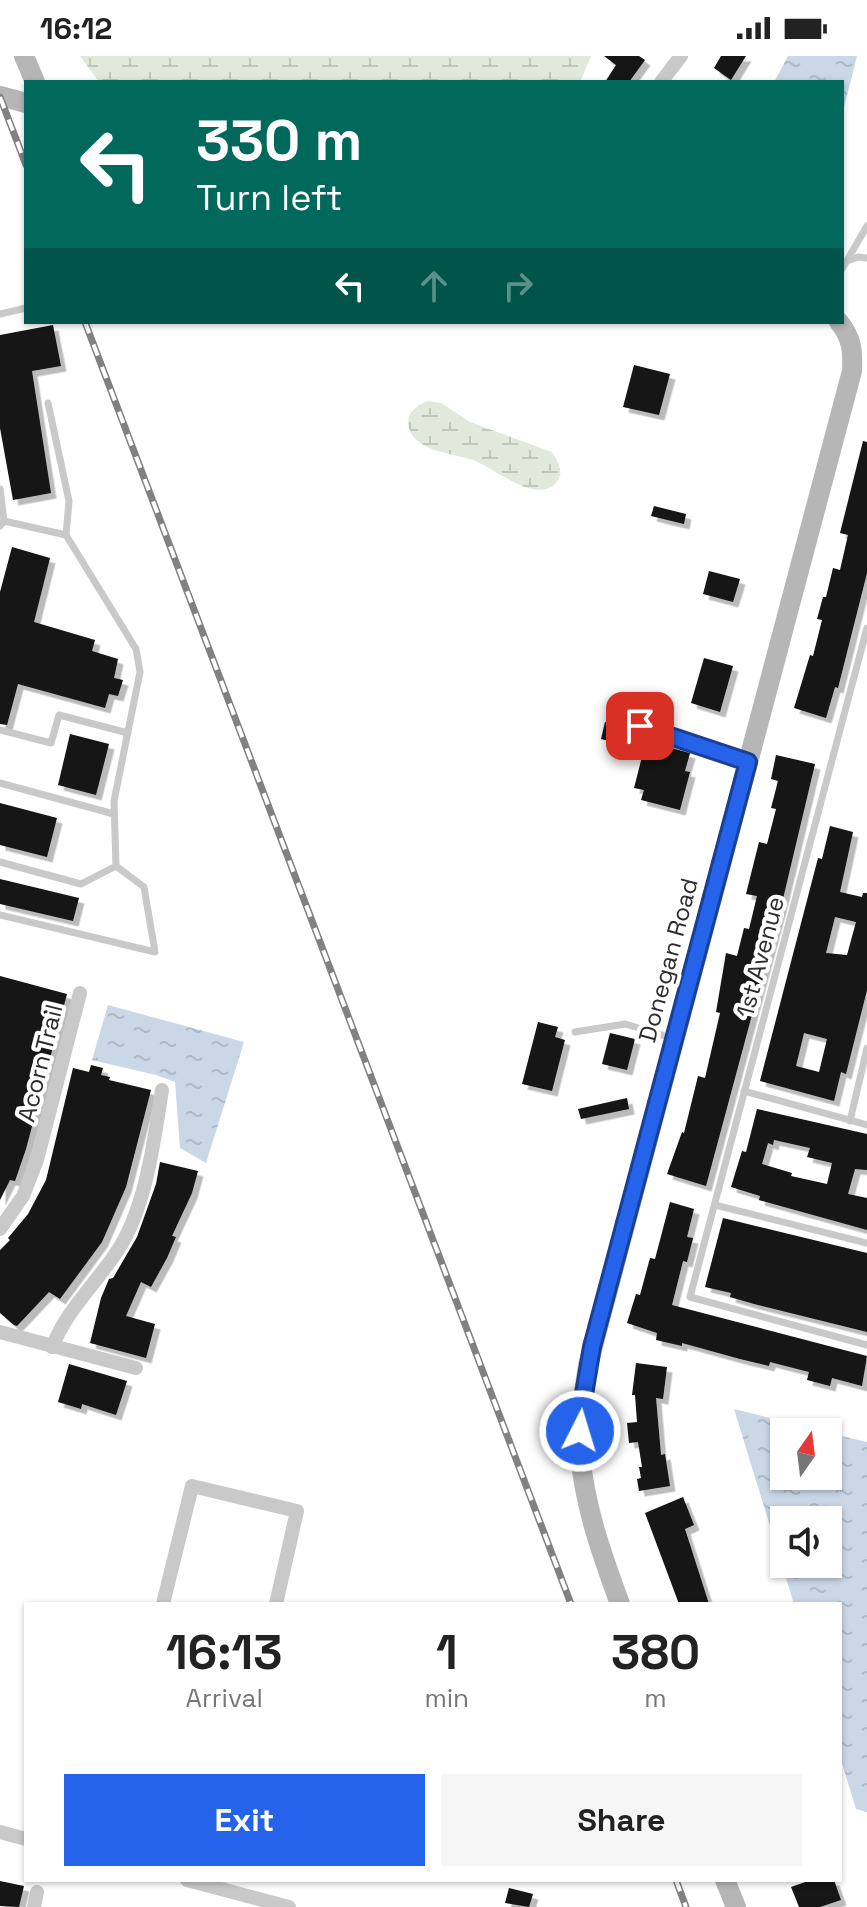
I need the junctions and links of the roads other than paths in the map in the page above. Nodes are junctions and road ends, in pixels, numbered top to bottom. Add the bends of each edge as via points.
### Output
1 (24, 56) edge
2 (681, 56) edge
3 (34, 80) edge
4 (663, 80) edge
5 (0, 96) edge
6 (24, 102) edge
7 (867, 226) edge
8 (867, 258) edge
9 (850, 260) junction
10 (844, 267) edge
11 (24, 308) edge
12 (0, 314) edge
13 (842, 326) edge
14 (48, 403) dead end
15 (0, 489) edge
16 (2, 523) edge
17 (66, 535) junction
18 (867, 628) edge
19 (640, 726) dead end
20 (0, 730) edge
21 (128, 733) junction
22 (748, 762) junction
23 (0, 783) edge
24 (114, 814) junction
25 (0, 862) edge
26 (116, 866) junction
27 (0, 915) edge
28 (80, 993) dead end
29 (575, 1032) dead end
30 (674, 1039) junction
31 (867, 1048) edge
32 (162, 1090) dead end
33 (744, 1091) junction
34 (850, 1121) junction
35 (867, 1125) edge
36 (715, 1205) junction
37 (0, 1229) edge
38 (867, 1243) edge
39 (0, 1332) edge
40 (867, 1345) edge
41 (52, 1347) junction
42 (136, 1368) dead end
43 (163, 1602) edge
44 (276, 1602) edge
45 (619, 1602) edge
46 (0, 1832) edge
47 (24, 1838) edge
48 (195, 1882) edge
49 (726, 1882) edge
50 (289, 1907) edge
51 (736, 1907) edge

1 - 3 street
2 - 4 street
5 - 6 street
7 - 9 lane
8 - 9 lane
9 - 10 lane
11 - 12 lane
13 - 22 street, Donegan Road via 853,348 852,371
14 - 17 lane via 69,501
15 - 16 lane
16 - 17 lane
17 - 21 lane via 136,649 140,672
18 - 33 lane, 1st Avenue
19 - 22 lane
20 - 21 lane via 51,743 59,715
21 - 24 lane
22 - 30 street, Donegan Road
23 - 24 lane
24 - 26 lane
25 - 26 lane via 81,884
26 - 27 lane via 144,887 155,952
28 - 37 street, Acorn Trail via 37,1160 23,1196
29 - 30 lane via 625,1024
30 - 45 street, Donegan Road via 588,1365 581,1412 585,1489
31 - 34 lane
32 - 41 street via 148,1173 119,1249 67,1315
33 - 34 lane
33 - 36 lane, 1st Avenue
34 - 35 lane
36 - 38 lane
36 - 40 lane, 1st Avenue via 690,1297
39 - 41 street
41 - 42 street
43 - 44 street via 192,1486 297,1511
46 - 47 street
48 - 50 street
49 - 51 street

